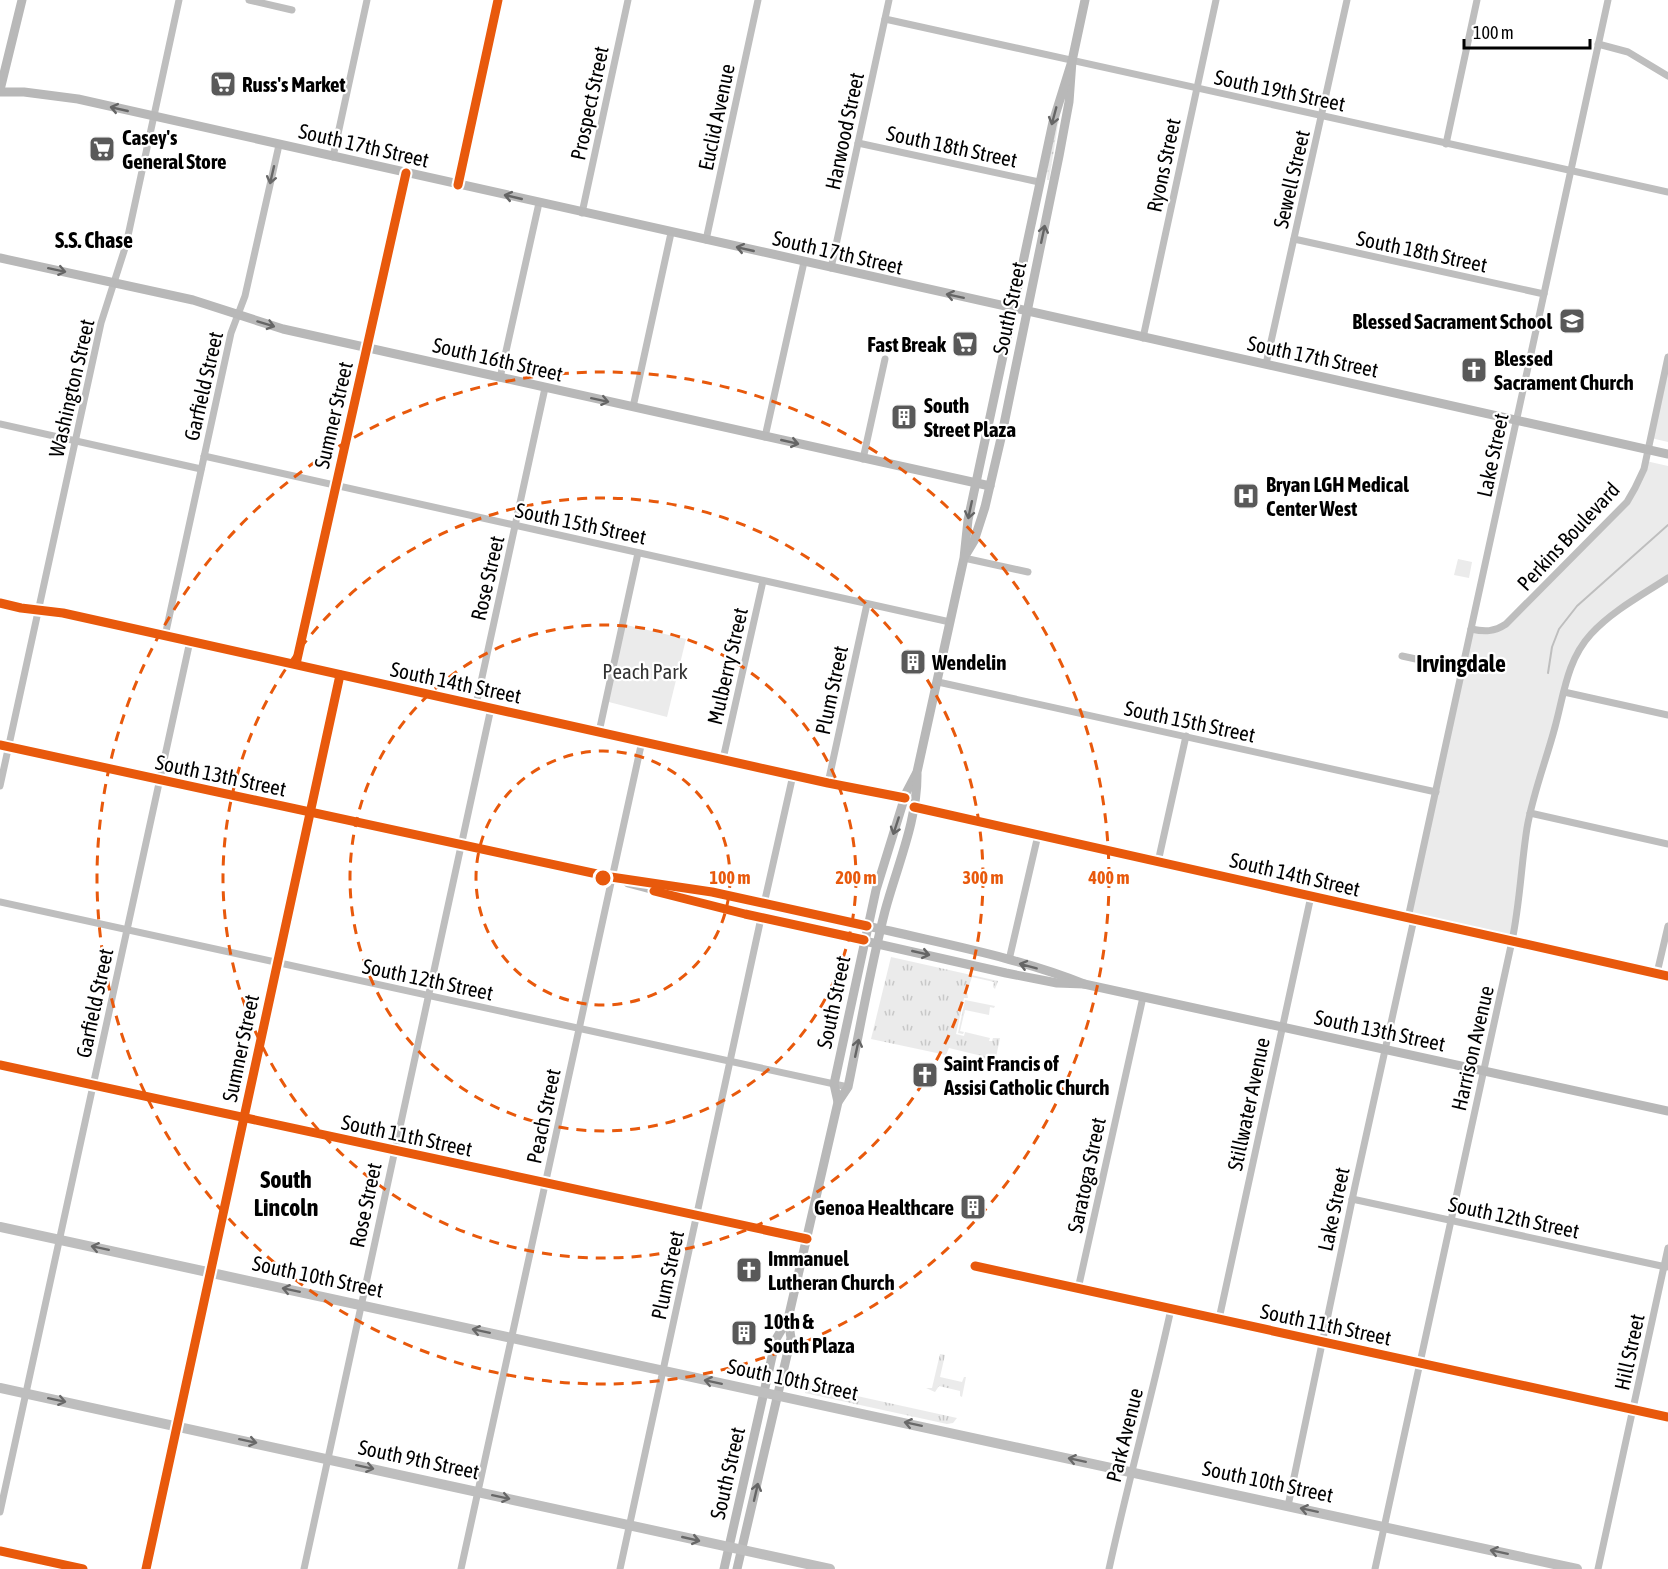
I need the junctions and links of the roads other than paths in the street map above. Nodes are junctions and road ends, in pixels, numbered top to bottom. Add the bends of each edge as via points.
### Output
1 (22, 0) edge
2 (179, 0) edge
3 (249, 0) edge
4 (367, 0) edge
5 (498, 0) edge
6 (628, 0) edge
7 (758, 0) edge
8 (889, 0) edge
9 (1085, 0) edge
10 (1216, 0) edge
11 (1347, 0) edge
12 (1477, 0) edge
13 (1608, 0) edge
14 (292, 10) dead end
15 (885, 19) junction
16 (1598, 44) junction
17 (1072, 61) junction
18 (1668, 78) edge
19 (1197, 88) junction
20 (0, 91) edge
21 (1322, 116) junction
22 (154, 117) junction
23 (858, 143) junction
24 (1446, 144) junction
25 (279, 145) junction
26 (333, 157) junction
27 (1571, 171) junction
28 (406, 173) junction
29 (1040, 182) junction
30 (458, 185) junction
31 (1668, 192) edge
32 (539, 203) junction
33 (582, 213) junction
34 (671, 233) junction
35 (1294, 239) junction
36 (706, 240) junction
37 (0, 258) edge
38 (804, 262) junction
39 (831, 268) junction
40 (114, 282) junction
41 (1544, 294) junction
42 (1013, 309) junction
43 (1027, 312) junction
44 (238, 315) junction
45 (1143, 338) junction
46 (367, 348) junction
47 (1668, 357) edge
48 (885, 359) dead end
49 (1266, 364) junction
50 (500, 378) junction
51 (545, 388) junction
52 (633, 407) junction
53 (1517, 420) junction
54 (0, 424) edge
55 (765, 437) junction
56 (76, 441) junction
57 (1648, 450) junction
58 (1668, 454) edge
59 (204, 456) junction
60 (863, 459) junction
61 (201, 469) junction
62 (975, 483) junction
63 (335, 485) junction
64 (990, 486) junction
65 (515, 526) junction
66 (638, 553) junction
67 (964, 558) junction
68 (1028, 572) dead end
69 (1668, 578) edge
70 (763, 581) junction
71 (0, 603) edge
72 (867, 604) junction
73 (39, 610) junction
74 (950, 622) junction
75 (1471, 629) junction
76 (165, 636) junction
77 (190, 641) junction
78 (1402, 656) dead end
79 (296, 664) junction
80 (1462, 669) junction
81 (340, 675) junction
82 (938, 682) junction
83 (1564, 692) junction
84 (476, 705) junction
85 (491, 708) junction
86 (1668, 715) edge
87 (599, 732) junction
88 (1186, 736) junction
89 (642, 741) junction
90 (4, 746) edge
91 (723, 759) junction
92 (917, 772) junction
93 (793, 775) junction
94 (159, 780) junction
95 (828, 783) junction
96 (0, 786) edge
97 (1436, 792) junction
98 (905, 798) junction
99 (914, 807) junction
100 (310, 812) junction
101 (1530, 813) junction
102 (1038, 835) junction
103 (1668, 844) edge
104 (461, 845) junction
105 (1158, 862) junction
106 (611, 877) junction
107 (1311, 896) junction
108 (0, 902) edge
109 (764, 904) junction
110 (761, 918) junction
111 (1411, 919) junction
112 (867, 926) junction
113 (1668, 926) edge
114 (126, 930) junction
115 (881, 930) junction
116 (864, 940) junction
117 (1512, 941) junction
118 (878, 943) junction
119 (1009, 960) junction
120 (277, 963) junction
121 (1657, 973) junction
122 (1668, 976) edge
123 (1083, 984) junction
124 (428, 996) junction
125 (1143, 997) junction
126 (1282, 1027) junction
127 (579, 1029) junction
128 (1384, 1050) junction
129 (730, 1062) junction
130 (0, 1065) edge
131 (1483, 1071) junction
132 (834, 1084) junction
133 (93, 1085) junction
134 (848, 1087) junction
135 (838, 1102) junction
136 (1668, 1111) edge
137 (244, 1118) junction
138 (394, 1150) junction
139 (545, 1183) junction
140 (1352, 1199) junction
141 (697, 1216) junction
142 (1450, 1220) junction
143 (0, 1227) edge
144 (807, 1239) junction
145 (59, 1240) junction
146 (1668, 1248) edge
147 (975, 1266) dead end
148 (1666, 1267) edge
149 (210, 1272) junction
150 (1078, 1289) junction
151 (361, 1305) junction
152 (1171, 1309) junction
153 (788, 1319) junction
154 (1219, 1319) junction
155 (512, 1338) junction
156 (1323, 1341) junction
157 (1419, 1363) junction
158 (663, 1371) junction
159 (0, 1388) edge
160 (763, 1392) junction
161 (26, 1393) junction
162 (777, 1395) junction
163 (1633, 1409) junction
164 (1668, 1417) edge
165 (177, 1426) junction
166 (328, 1459) junction
167 (1132, 1472) junction
168 (478, 1492) junction
169 (1288, 1506) junction
170 (0, 1512) edge
171 (629, 1525) junction
172 (1384, 1527) junction
173 (728, 1548) junction
174 (0, 1551) edge
175 (742, 1551) junction
176 (83, 1569) edge
177 (146, 1569) edge
178 (304, 1569) edge
179 (461, 1569) edge
180 (620, 1569) edge
181 (724, 1569) edge
182 (737, 1569) edge
183 (830, 1569) edge
184 (1109, 1569) edge
185 (1375, 1569) edge
186 (1577, 1569) edge
187 (1598, 1569) edge

1 - 20 main road
2 - 22 street, Washington Street
3 - 14 street
4 - 26 street
5 - 30 street
6 - 33 street, Prospect Street
7 - 36 street, Euclid Avenue
8 - 15 street, Harwood Street
9 - 17 main road, South Street
10 - 19 street, Ryons Street
11 - 21 street, Sewell Street
12 - 24 street
13 - 16 street, Lake Street
15 - 17 street, South 19th Street
15 - 23 street, Harwood Street
16 - 18 street via 1628,52
16 - 27 street, Lake Street
17 - 19 street, South 19th Street
17 -> 29 main road, South Street
43 -> 17 main road, South Street via 1069,102
19 - 21 street, South 19th Street
19 - 45 street, Ryons Street
22 -> 20 main road, South 17th Street via 42,93
21 - 24 street, South 19th Street
21 - 35 street, Sewell Street
22 - 25 main road, South 17th Street
22 - 40 street, Washington Street
23 - 29 street, South 18th Street
23 - 39 street, Harwood Street
24 - 27 street, South 19th Street
25 - 26 main road, South 17th Street
25 -> 44 street, Garfield Street
26 - 28 main road, South 17th Street
27 - 31 street, South 19th Street
27 - 41 street, Lake Street
28 - 30 main road, South 17th Street
28 - 46 street, Sumner Street
29 - 42 main road, South Street
32 -> 30 main road, South 17th Street
32 - 33 main road, South 17th Street
32 - 50 street
33 - 34 main road, South 17th Street
34 - 36 main road, South 17th Street
34 - 52 street
35 - 41 street, South 18th Street
35 - 49 street, Sewell Street
38 -> 36 main road, South 17th Street
37 -> 40 main road, South 16th Street
38 - 39 main road, South 17th Street
38 - 55 street
42 -> 39 main road, South 17th Street
40 - 44 main road, South 16th Street
40 - 56 street, Washington Street via 101,323
41 - 53 street, Lake Street
42 - 43 main road, South 17th Street
42 - 62 main road, South Street
43 - 45 main road, South 17th Street
43 - 64 main road, South Street
44 -> 46 main road, South 16th Street
44 - 59 street, Garfield Street
45 - 49 main road, South 17th Street
46 - 50 main road, South 16th Street
46 - 63 street, Sumner Street
47 - 57 street, Perkins Boulevard
48 - 60 street
49 - 53 main road, South 17th Street
50 - 51 main road, South 16th Street
51 -> 52 main road, South 16th Street
51 - 65 street, Rose Street
52 - 55 main road, South 16th Street
53 - 57 main road, South 17th Street
53 - 75 street, Lake Street
54 - 56 street
55 -> 60 main road, South 16th Street
56 - 61 street
56 - 73 street, Washington Street
57 - 58 main road, South 17th Street
57 - 75 street, Perkins Boulevard via 1640,479 1627,502 1506,624 1490,632
59 - 61 street, Garfield Street
59 - 63 street, South 15th Street
60 - 62 main road, South 16th Street
61 - 76 street, Garfield Street
62 - 64 main road, South 16th Street
62 -> 67 main road, South Street
63 - 65 street, South 15th Street
63 - 79 street, Sumner Street
64 - 67 main road, South Street via 974,541
65 - 66 street, South 15th Street
65 - 84 street, Rose Street
66 - 70 street, South 15th Street
66 - 87 street
67 - 68 street
67 - 74 main road, South Street
69 - 83 street, Harrison Avenue via 1590,635 1570,666
70 - 72 street, South 15th Street
70 - 91 street, Mulberry Street
71 - 73 street, South 14th Street
72 - 74 street, South 15th Street
72 - 95 street, Plum Street
73 - 76 street, South 14th Street
73 - 90 street, Washington Street
74 - 82 main road, South Street
75 - 80 street, Lake Street
76 - 77 street, South 14th Street
77 - 79 street, South 14th Street
77 - 94 street, Garfield Street
78 - 80 street
79 - 81 street, South 14th Street
80 - 97 street, Lake Street
81 - 84 street, South 14th Street
81 - 100 street, Sumner Street
82 - 88 street, South 15th Street
82 - 92 main road, South Street
83 - 86 street
83 - 101 street, Harrison Avenue
84 - 85 street, South 14th Street
85 - 87 street, South 14th Street
85 - 104 street, Rose Street
87 - 89 street, South 14th Street
88 - 97 street, South 15th Street
88 - 105 street
89 - 91 street, South 14th Street
89 - 106 street, Peach Street
90 - 94 main road, South 13th Street
90 - 96 street, Washington Street
91 - 93 street, South 14th Street
92 - 98 main road, South Street
92 - 99 main road, South Street
93 - 95 street, South 14th Street
93 - 109 street
94 - 100 main road, South 13th Street
94 - 114 street, Garfield Street
95 - 98 street, South 14th Street
97 - 111 street, Lake Street
98 -> 112 main road, South Street
99 - 102 street, South 14th Street
99 - 115 main road, South Street
100 - 104 main road, South 13th Street
100 - 120 street, Sumner Street
101 - 103 street
101 - 117 street, Harrison Avenue
102 - 105 street, South 14th Street
102 - 119 street
104 - 106 main road, South 13th Street
104 - 124 street, Rose Street
105 - 107 street, South 14th Street
106 - 109 main road, South 13th Street
106 - 110 main road, South 13th Street
106 - 127 street, Peach Street
107 - 111 street, South 14th Street
107 - 126 street, Stillwater Avenue
108 - 114 street, South 12th Street
109 - 112 main road, South 13th Street
110 - 116 main road, South 13th Street
110 - 129 street, Plum Street
111 - 117 street, South 14th Street
111 - 128 street, Lake Street
112 - 115 main road, South 13th Street
112 - 116 main road, South Street
113 - 121 street
114 - 120 street, South 12th Street
114 - 133 street, Garfield Street
115 - 118 main road, South Street
115 - 119 main road, South 13th Street
116 - 118 main road, South 13th Street
116 - 132 main road, South Street
117 - 121 street, South 14th Street
117 - 131 street, Harrison Avenue
118 -> 123 main road, South 13th Street via 1037,979
134 -> 118 main road, South Street
123 -> 119 main road, South 13th Street
120 - 124 street, South 12th Street
120 - 137 street, Sumner Street
121 - 122 street, South 14th Street
123 - 125 main road, South 13th Street
124 - 127 street, South 12th Street
124 - 138 street, Rose Street
125 - 126 main road, South 13th Street
125 - 150 street, Saratoga Street
126 - 128 main road, South 13th Street
126 - 154 street, Stillwater Avenue
127 - 129 street, South 12th Street
127 - 139 street, Peach Street
128 - 131 main road, South 13th Street
128 - 140 street, Lake Street
129 - 132 street, South 12th Street
129 - 141 street, Plum Street
130 - 133 street, South 11th Street
131 - 136 main road, South 13th Street
131 - 142 street, Harrison Avenue
132 - 134 street, South 12th Street
132 - 135 main road, South Street
133 - 137 street, South 11th Street
133 - 145 street, Garfield Street
134 - 135 main road, South Street
135 - 144 main road, South Street
137 - 138 street, South 11th Street
137 - 149 street, Sumner Street
138 - 139 street, South 11th Street
138 - 151 street, Rose Street
139 - 141 street, South 11th Street
139 - 155 street, Peach Street
140 - 142 street, South 12th Street
140 - 156 street, Lake Street
141 - 144 street, South 11th Street
141 - 158 street, Plum Street
142 - 148 street, South 12th Street
142 - 157 street, Harrison Avenue
143 - 145 main road, South 10th Street
144 - 153 main road, South Street
149 -> 145 main road, South 10th Street
145 - 161 street, Garfield Street
146 - 148 street, Hill Street
147 - 150 street, South 11th Street
148 - 163 street, Hill Street
151 -> 149 main road, South 10th Street
149 - 165 street, Sumner Street
150 - 152 street, South 11th Street
155 -> 151 main road, South 10th Street
151 - 166 street, Rose Street
152 - 154 street, South 11th Street
152 - 167 street, Park Avenue
153 - 160 main road, South Street via 776,1339
153 - 162 main road, South Street via 791,1338
154 - 156 street, South 11th Street
155 - 158 main road, South 10th Street
155 - 168 street, Peach Street
156 - 157 street, South 11th Street
156 - 169 street, Lake Street
157 - 163 street, South 11th Street
157 - 172 street, Harrison Avenue
160 -> 158 main road, South 10th Street
158 - 171 street, Plum Street
159 - 161 main road, South 9th Street
160 - 162 main road, South 10th Street
160 - 173 main road, South Street
161 -> 165 main road, South 9th Street
161 - 170 street, Garfield Street
167 -> 162 main road, South 10th Street
175 -> 162 main road, South Street
163 - 164 street, South 11th Street
163 - 187 street, Hill Street
165 -> 166 main road, South 9th Street
165 - 177 street, Sumner Street
166 -> 168 main road, South 9th Street
166 - 178 street, Rose Street
167 - 169 main road, South 10th Street
167 - 184 street, Park Avenue
168 -> 171 main road, South 9th Street
168 - 179 street, Peach Street
172 -> 169 main road, South 10th Street
171 -> 173 main road, South 9th Street
171 - 180 street, Plum Street
172 - 185 street, Harrison Avenue
186 -> 172 main road, South 10th Street
173 - 175 main road, South 9th Street
173 - 181 main road, South Street
174 - 176 street
175 - 182 main road, South Street
175 - 183 main road, South 9th Street

